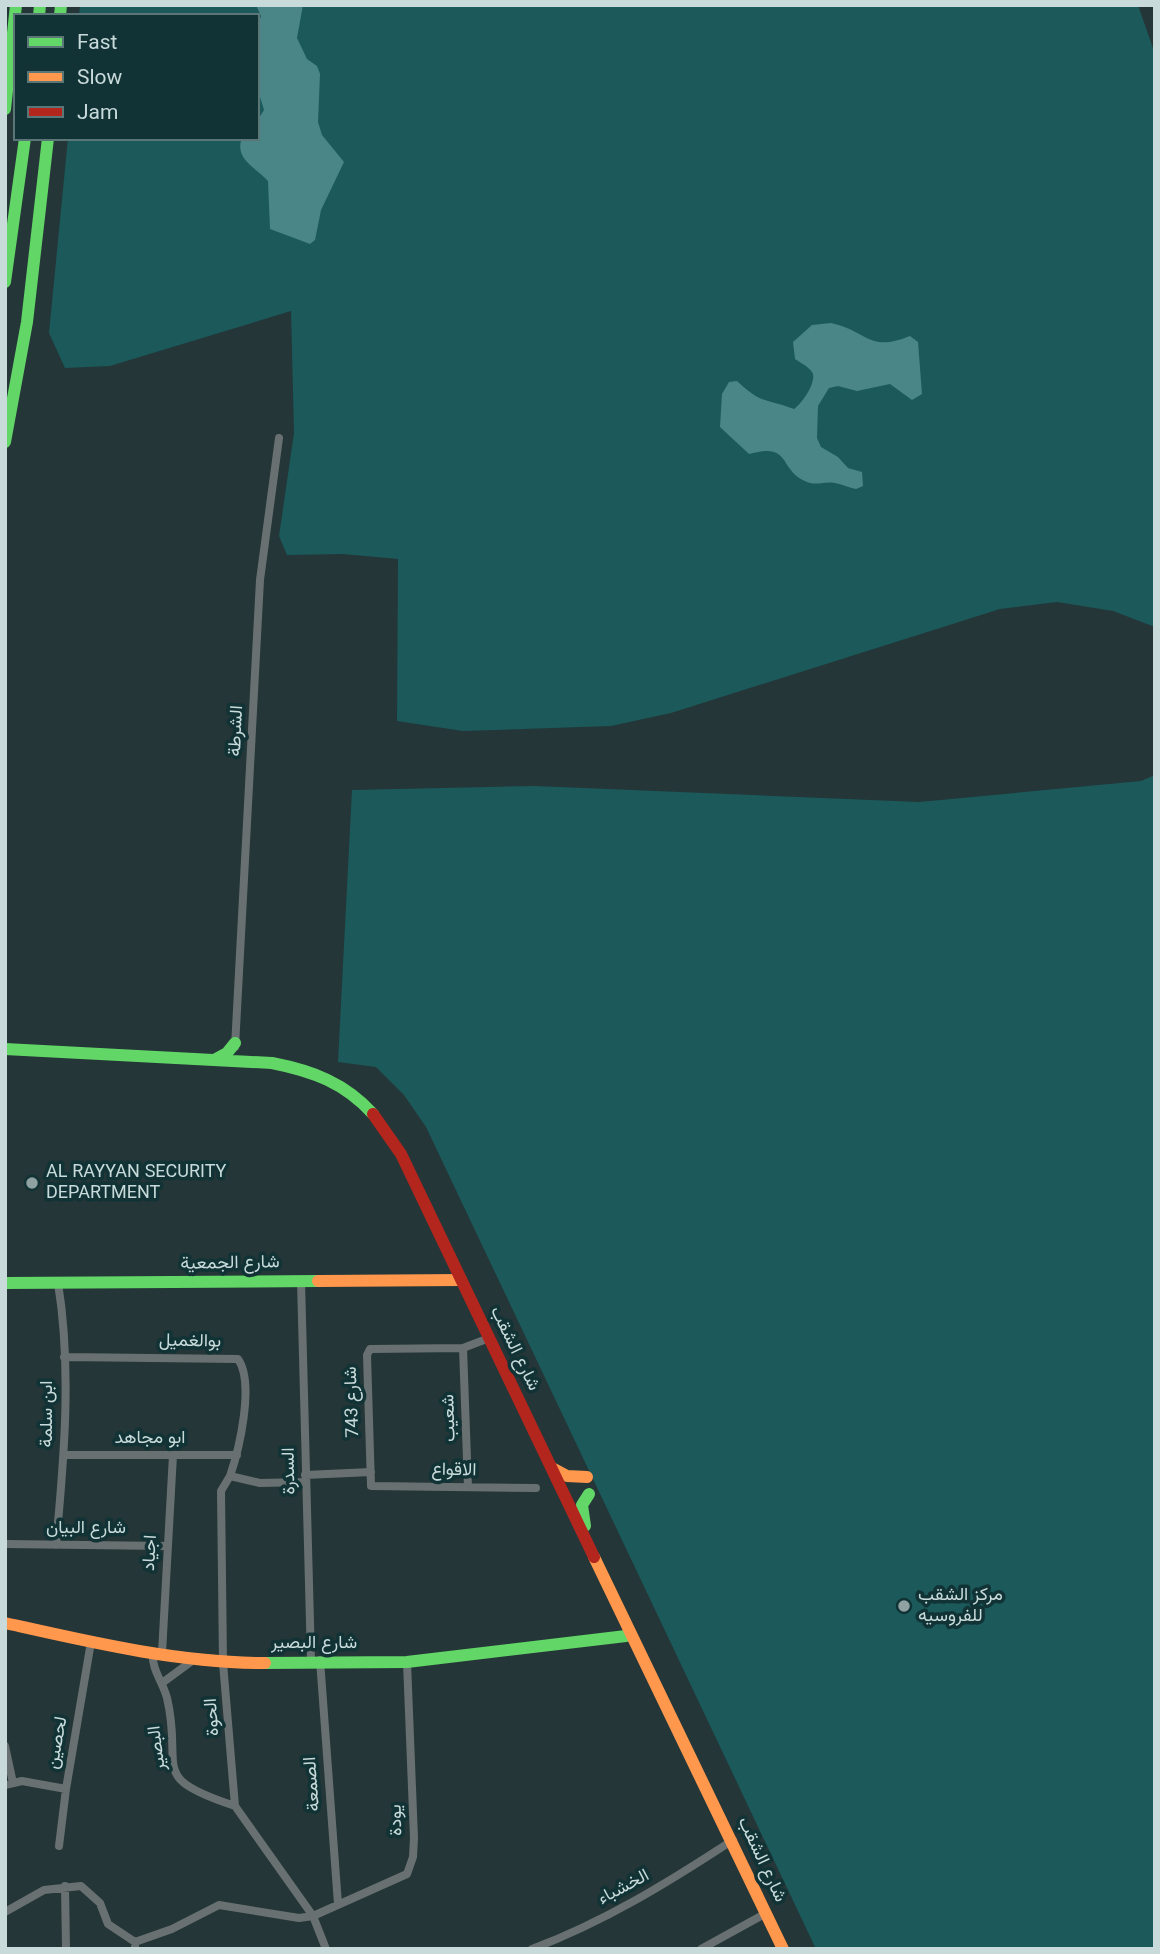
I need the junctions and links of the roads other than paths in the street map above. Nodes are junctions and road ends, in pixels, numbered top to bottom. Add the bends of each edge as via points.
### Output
1 (14, 24) edge
2 (5, 108) edge
3 (25, 140) edge
4 (48, 140) edge
5 (5, 282) edge
6 (279, 438) dead end
7 (5, 442) edge
8 (237, 1043) junction
9 (5, 1051) edge
10 (145, 1059) junction
11 (216, 1059) junction
12 (237, 1060) junction
13 (255, 1061) junction
14 (437, 1236) junction
15 (458, 1280) junction
16 (301, 1281) junction
17 (5, 1283) edge
18 (58, 1283) junction
19 (484, 1340) junction
20 (463, 1348) junction
21 (64, 1357) junction
22 (64, 1455) junction
23 (173, 1455) junction
24 (237, 1455) junction
25 (552, 1468) junction
26 (371, 1472) junction
27 (230, 1476) junction
28 (587, 1477) dead end
29 (305, 1478) junction
30 (371, 1486) joint
31 (468, 1487) junction
32 (536, 1488) dead end
33 (589, 1494) dead end
34 (5, 1544) edge
35 (56, 1545) junction
36 (166, 1546) junction
37 (605, 1575) junction
38 (5, 1623) edge
39 (626, 1636) junction
40 (92, 1642) junction
41 (158, 1653) junction
42 (196, 1658) junction
43 (316, 1660) junction
44 (223, 1662) junction
45 (407, 1662) junction
46 (162, 1683) junction
47 (5, 1746) edge
48 (9, 1784) edge
49 (66, 1789) junction
50 (235, 1806) junction
51 (729, 1843) junction
52 (59, 1846) dead end
53 (65, 1886) junction
54 (338, 1904) junction
55 (5, 1912) edge
56 (313, 1916) junction
57 (761, 1916) junction
58 (135, 1945) edge
59 (66, 1949) edge
60 (326, 1949) edge
61 (532, 1949) edge
62 (701, 1949) edge
63 (776, 1949) edge
64 (783, 1949) edge

1 - 2 main road
3 - 5 main road
4 - 7 main road via 27,322
6 - 8 street, الشرطة via 260,580
8 - 11 main road
8 - 12 street, الشرطة
8 - 13 main road
9 - 10 main road, شارع الشقب
10 - 11 main road, شارع الشقب
10 - 14 main road, شارع الشقب via 282,1069 340,1091 386,1137
11 - 12 main road, شارع الشقب
12 - 13 main road, شارع الشقب
13 - 14 main road, شارع الشقب via 324,1076 369,1108 396,1144
14 - 15 main road, شارع الشقب
15 - 16 main road, شارع الجمعية
15 - 19 main road, شارع الشقب
15 - 25 main road, شارع الشقب
16 - 18 main road, شارع الجمعية
16 - 29 street, السدرة
17 - 18 main road, شارع الجمعية
18 - 21 street, ابن سلمة
19 - 20 street, شارع 743
19 - 39 main road, شارع الشقب
20 - 26 street, شارع 743 via 370,1349
20 - 31 street, شعيب
21 - 22 street, ابن سلمة
21 - 24 street, بوالغميل via 238,1359 244,1384
22 - 23 street, ابو مجاهد
22 - 35 street, ابن سلمة
23 - 24 street, ابو مجاهد
23 - 36 street, اجياد
24 - 27 street, بوالغميل
25 - 28 main road via 567,1476
25 - 37 main road, شارع الشقب
26 - 29 street
26 - 30 street, شارع 743
27 - 29 street via 260,1483
27 - 44 street, الحوة via 221,1491
29 - 43 street, السدرة
30 - 31 street, الاقواع
31 - 32 street, الاقواع
33 - 37 main road via 582,1517
34 - 35 street, شارع البيان
35 - 36 street, شارع البيان
36 - 41 street, اجياد
37 - 51 main road, شارع الشقب
38 - 40 main road, شارع البصير
39 - 45 main road, شارع البصير
39 - 51 main road, شارع الشقب
40 - 41 main road, شارع البصير
40 - 49 street, لحصين
41 - 42 main road, شارع البصير
41 - 46 street, البصير via 154,1667
42 - 44 main road, شارع البصير
42 - 46 street
43 - 44 main road, شارع البصير
43 - 45 main road, شارع البصير
43 - 54 street, الصمعة
44 - 50 street, الحوة
45 - 54 street, يودة via 413,1857 407,1874
46 - 50 street, البصير via 178,1778 201,1795
47 - 48 street
48 - 49 street, لحصين via 22,1781
49 - 52 street
50 - 56 street
51 - 57 main road, شارع الشقب
51 - 61 street, الخشباء via 638,1899
51 - 64 main road, شارع الشقب
53 - 55 street via 44,1890
53 - 58 street via 88,1890 100,1903 108,1924
53 - 59 street
54 - 56 street, يودة
56 - 58 street via 299,1918 219,1905
56 - 60 street
57 - 62 street
57 - 63 main road, شارع الشقب

